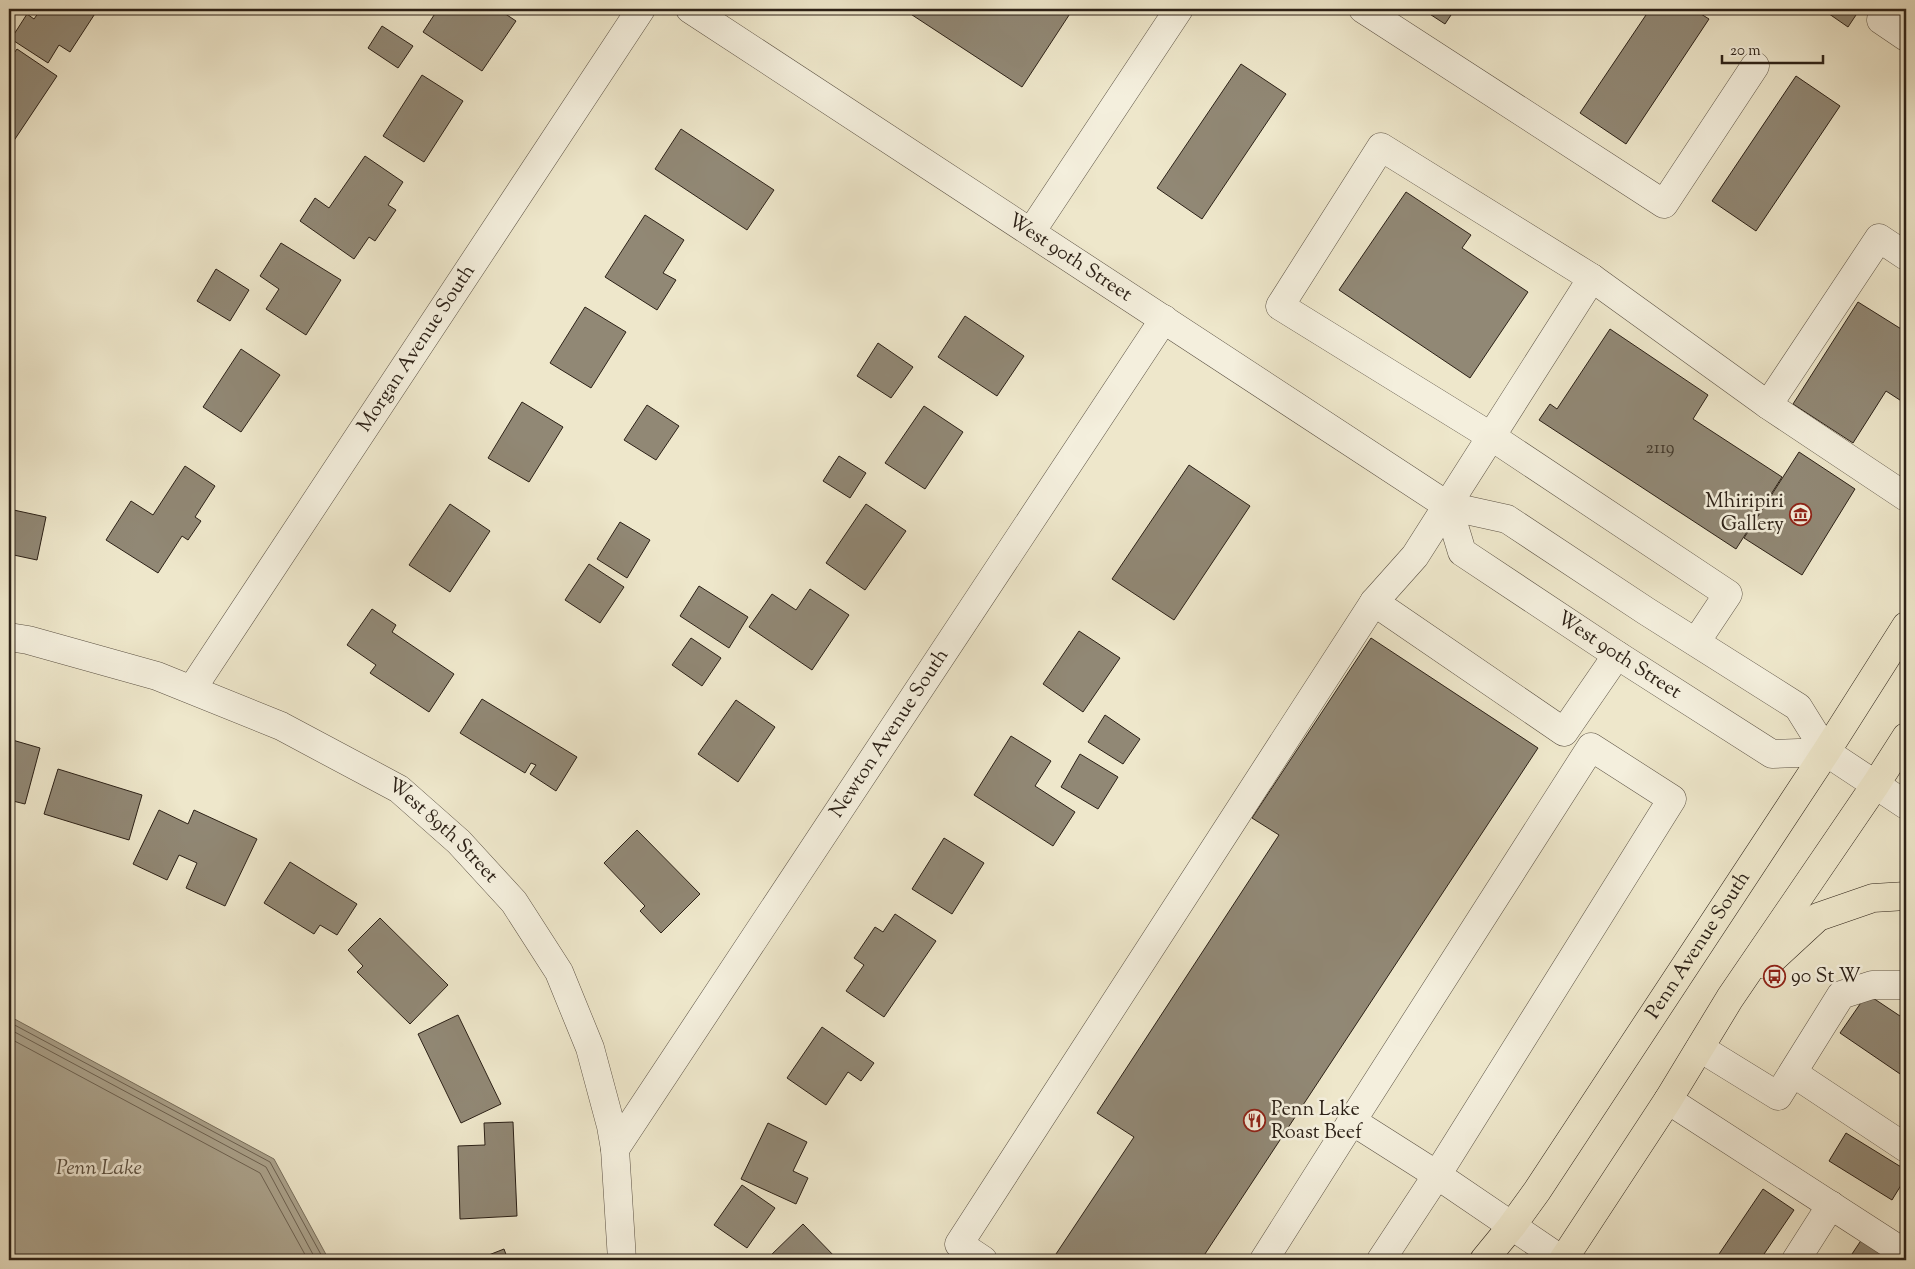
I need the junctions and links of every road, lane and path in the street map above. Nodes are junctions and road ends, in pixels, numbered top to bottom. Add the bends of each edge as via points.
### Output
1 (641, 9) edge
2 (690, 9) edge
3 (1179, 9) edge
4 (1363, 9) edge
5 (1889, 9) edge
6 (1906, 37) edge
7 (1755, 66) dead end
8 (1031, 232) junction
9 (1906, 256) edge
10 (1592, 278) junction
11 (1164, 319) junction
12 (1768, 405) junction
13 (1492, 437) junction
14 (1906, 497) edge
15 (1448, 506) junction
16 (1374, 602) junction
17 (1906, 626) edge
18 (9, 637) edge
19 (1696, 642) junction
20 (1617, 655) junction
21 (192, 689) junction
22 (1564, 732) junction
23 (1906, 737) edge
24 (1591, 747) junction
25 (1826, 752) junction
26 (1876, 784) junction
27 (1906, 805) edge
28 (1906, 896) edge
29 (1906, 985) edge
30 (1730, 998) junction
31 (1700, 1048) junction
32 (1793, 1073) junction
33 (1668, 1100) junction
34 (1352, 1121) junction
35 (1906, 1148) edge
36 (615, 1149) junction
37 (1437, 1175) junction
38 (1831, 1205) junction
39 (1511, 1227) junction
40 (954, 1252) edge
41 (1906, 1254) edge
42 (622, 1260) edge
43 (984, 1260) edge
44 (1264, 1260) edge
45 (1381, 1260) edge
46 (1484, 1260) edge
47 (1562, 1260) edge
48 (1796, 1260) edge

1 - 21 street, Morgan Avenue South
2 - 8 street, West 90th Street
3 - 8 street
4 - 7 street via 1664,204
5 - 6 street via 1881,20
8 - 11 street, West 90th Street
9 - 12 street via 1879,238
10 - 12 street
10 - 13 street
10 - 13 street via 1382,147 1280,306
11 - 15 street, West 90th Street
11 - 36 street, Newton Avenue South
12 - 14 street
13 - 15 street
13 - 19 street via 1728,594
15 - 16 street via 1415,556
15 - 19 street, West 90th Street via 1507,519
15 - 20 street, West 90th Street via 1462,552
16 - 22 street
16 - 40 street
17 - 25 main road, Penn Avenue South
18 - 21 street, West 89th Street via 157,676
19 - 25 street, West 90th Street via 1798,707
20 - 22 street
20 - 25 street, West 90th Street via 1772,754
21 - 36 street, West 89th Street via 281,726 398,790 459,842 514,902 559,972 590,1048
22 - 24 street
23 - 26 main road
24 - 34 street
24 - 37 street via 1672,799
25 - 26 street, West 90th Street
25 - 39 main road, Penn Avenue South
26 - 27 street, West 90th Street
26 - 30 main road
28 - 30 main road via 1873,898 1818,917
29 - 32 street via 1872,985 1841,995
30 - 31 main road
31 - 32 street via 1778,1096
31 - 33 main road
32 - 35 street
33 - 38 street
33 - 47 main road
34 - 37 street
34 - 44 street
36 - 42 street, West 89th Street
37 - 39 street
37 - 45 street
38 - 41 street
38 - 48 street
39 - 46 main road, Penn Avenue South
39 - 47 street
40 - 43 street

